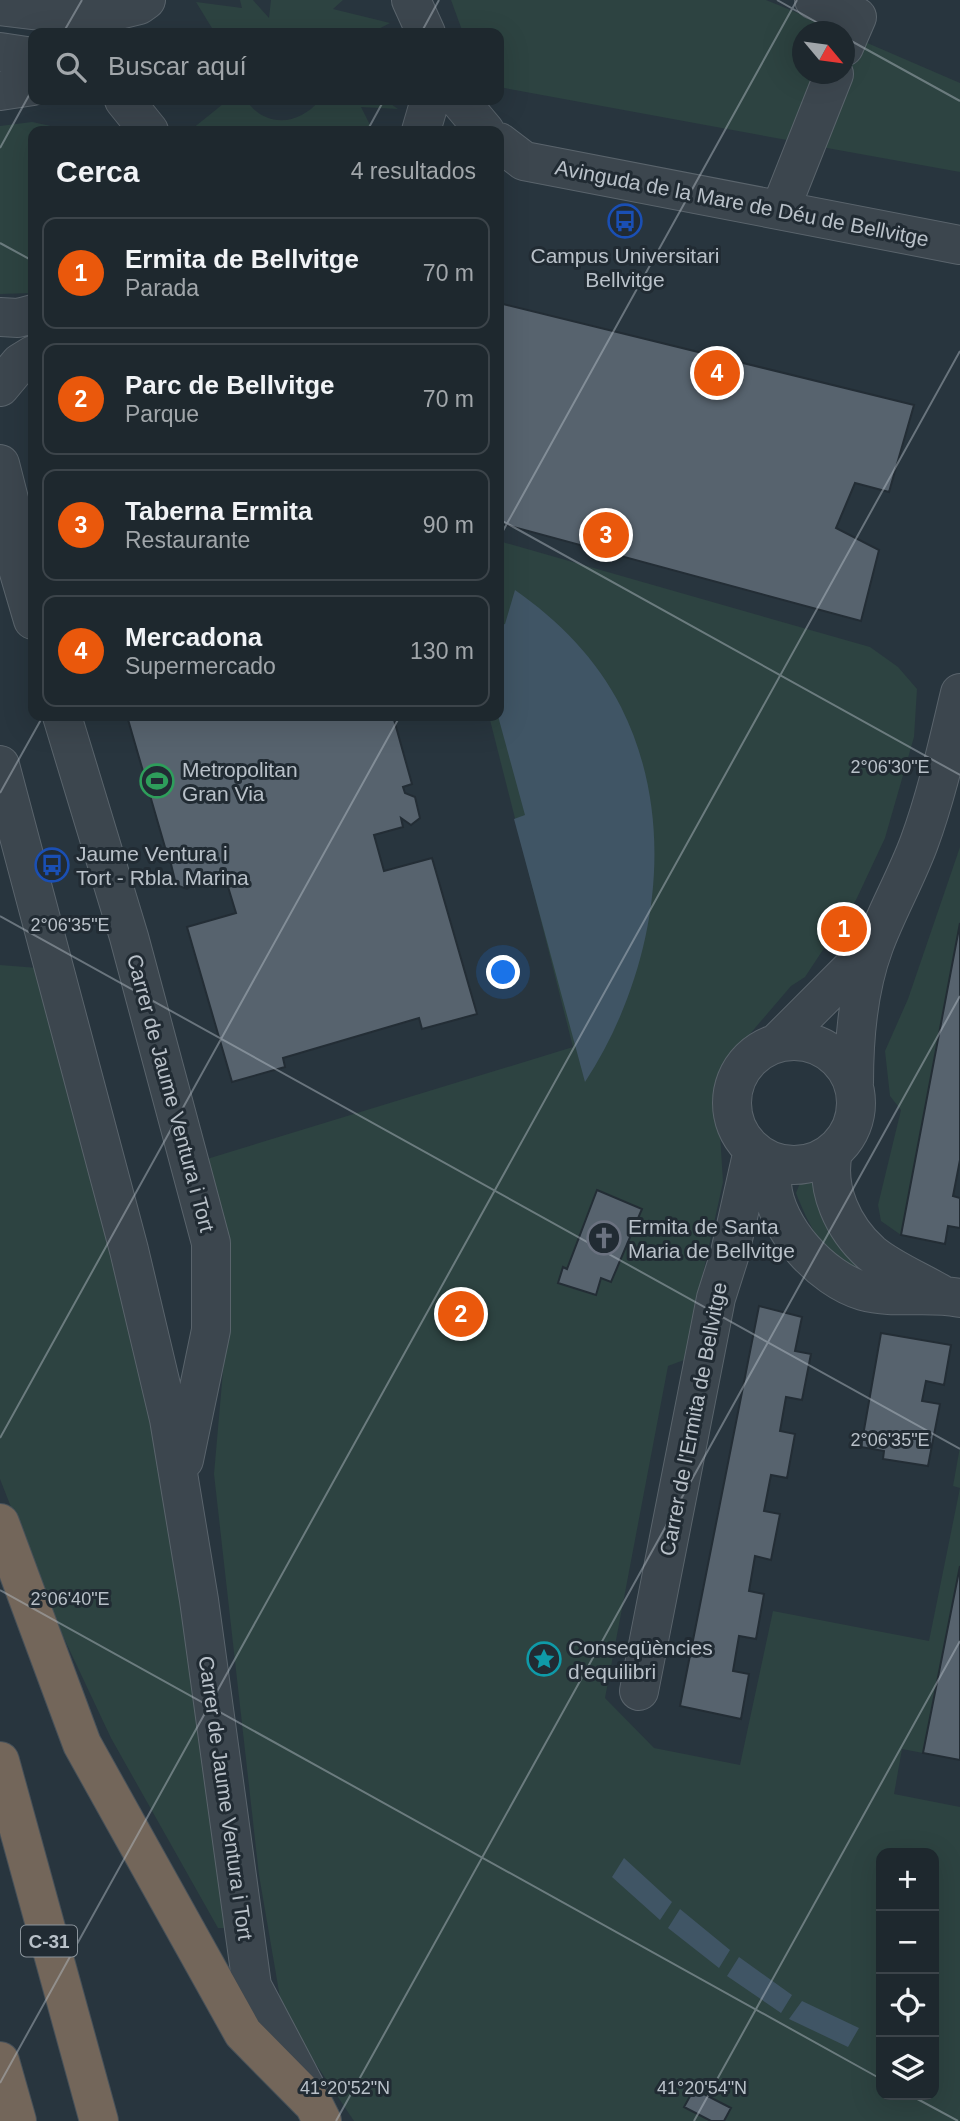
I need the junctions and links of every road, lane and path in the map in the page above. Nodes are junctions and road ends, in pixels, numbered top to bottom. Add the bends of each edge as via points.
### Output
1 (146, 0) edge
2 (163, 0) edge
3 (411, 0) edge
4 (814, 0) edge
5 (0, 6) edge
6 (855, 22) edge
7 (149, 28) edge
8 (424, 28) edge
9 (0, 52) edge
10 (28, 56) edge
11 (830, 84) edge
12 (28, 87) edge
13 (0, 91) edge
14 (128, 105) edge
15 (142, 105) edge
16 (429, 105) edge
17 (463, 105) edge
18 (145, 126) edge
19 (148, 126) edge
20 (422, 126) edge
21 (481, 126) edge
22 (507, 157) edge
23 (780, 210) junction
24 (960, 245) edge
25 (28, 315) edge
26 (0, 317) edge
27 (28, 358) edge
28 (0, 387) edge
29 (0, 464) edge
30 (9, 554) edge
31 (28, 606) edge
32 (960, 693) edge
33 (64, 721) edge
34 (0, 765) edge
35 (874, 946) junction
36 (779, 1041) junction
37 (854, 1083) junction
38 (832, 1152) junction
39 (764, 1156) junction
40 (872, 1253) junction
41 (863, 1291) junction
42 (951, 1296) edge
43 (180, 1478) junction
44 (0, 1523) edge
45 (639, 1690) dead end
46 (0, 1761) edge
47 (0, 2062) edge
48 (318, 2113) edge
49 (17, 2121) edge
50 (99, 2121) edge

1 - 5 street via 90,17
2 - 7 street
3 - 8 street
4 - 6 street via 857,17
9 - 10 street
11 - 23 street
12 - 13 street
14 - 18 street
15 - 19 street
16 - 20 street
17 - 21 street
22 - 23 street, Avinguda de la Mare de Déu de Bellvitge
23 - 24 street, Avinguda de la Mare de Déu de Bellvitge
25 - 26 street
27 - 28 street
29 - 30 street via 13,515
30 - 31 street
32 - 35 street via 920,841
33 - 43 street, Carrer de Jaume Ventura i Tort via 129,937 211,1243 211,1330
34 - 43 street, Carrer de Jaume Ventura i Tort via 136,1278
35 - 36 street
35 - 37 street via 859,1006
36 - 37 street via 814,1045 831,1055
36 - 39 street via 744,1065 734,1087 735,1124 743,1141
37 - 38 street via 858,1102 853,1124
38 - 39 street via 796,1165
38 - 40 street via 829,1170 841,1217
39 - 41 street via 791,1232 812,1261
39 - 45 street, Carrer de l'Ermita de Bellvitge via 720,1279
40 - 41 street
40 - 42 street
41 - 42 street
43 - 48 street, Carrer de Jaume Ventura i Tort via 252,1986
44 - 48 highway via 82,1744 243,2033
46 - 50 highway, C-31
47 - 49 highway

